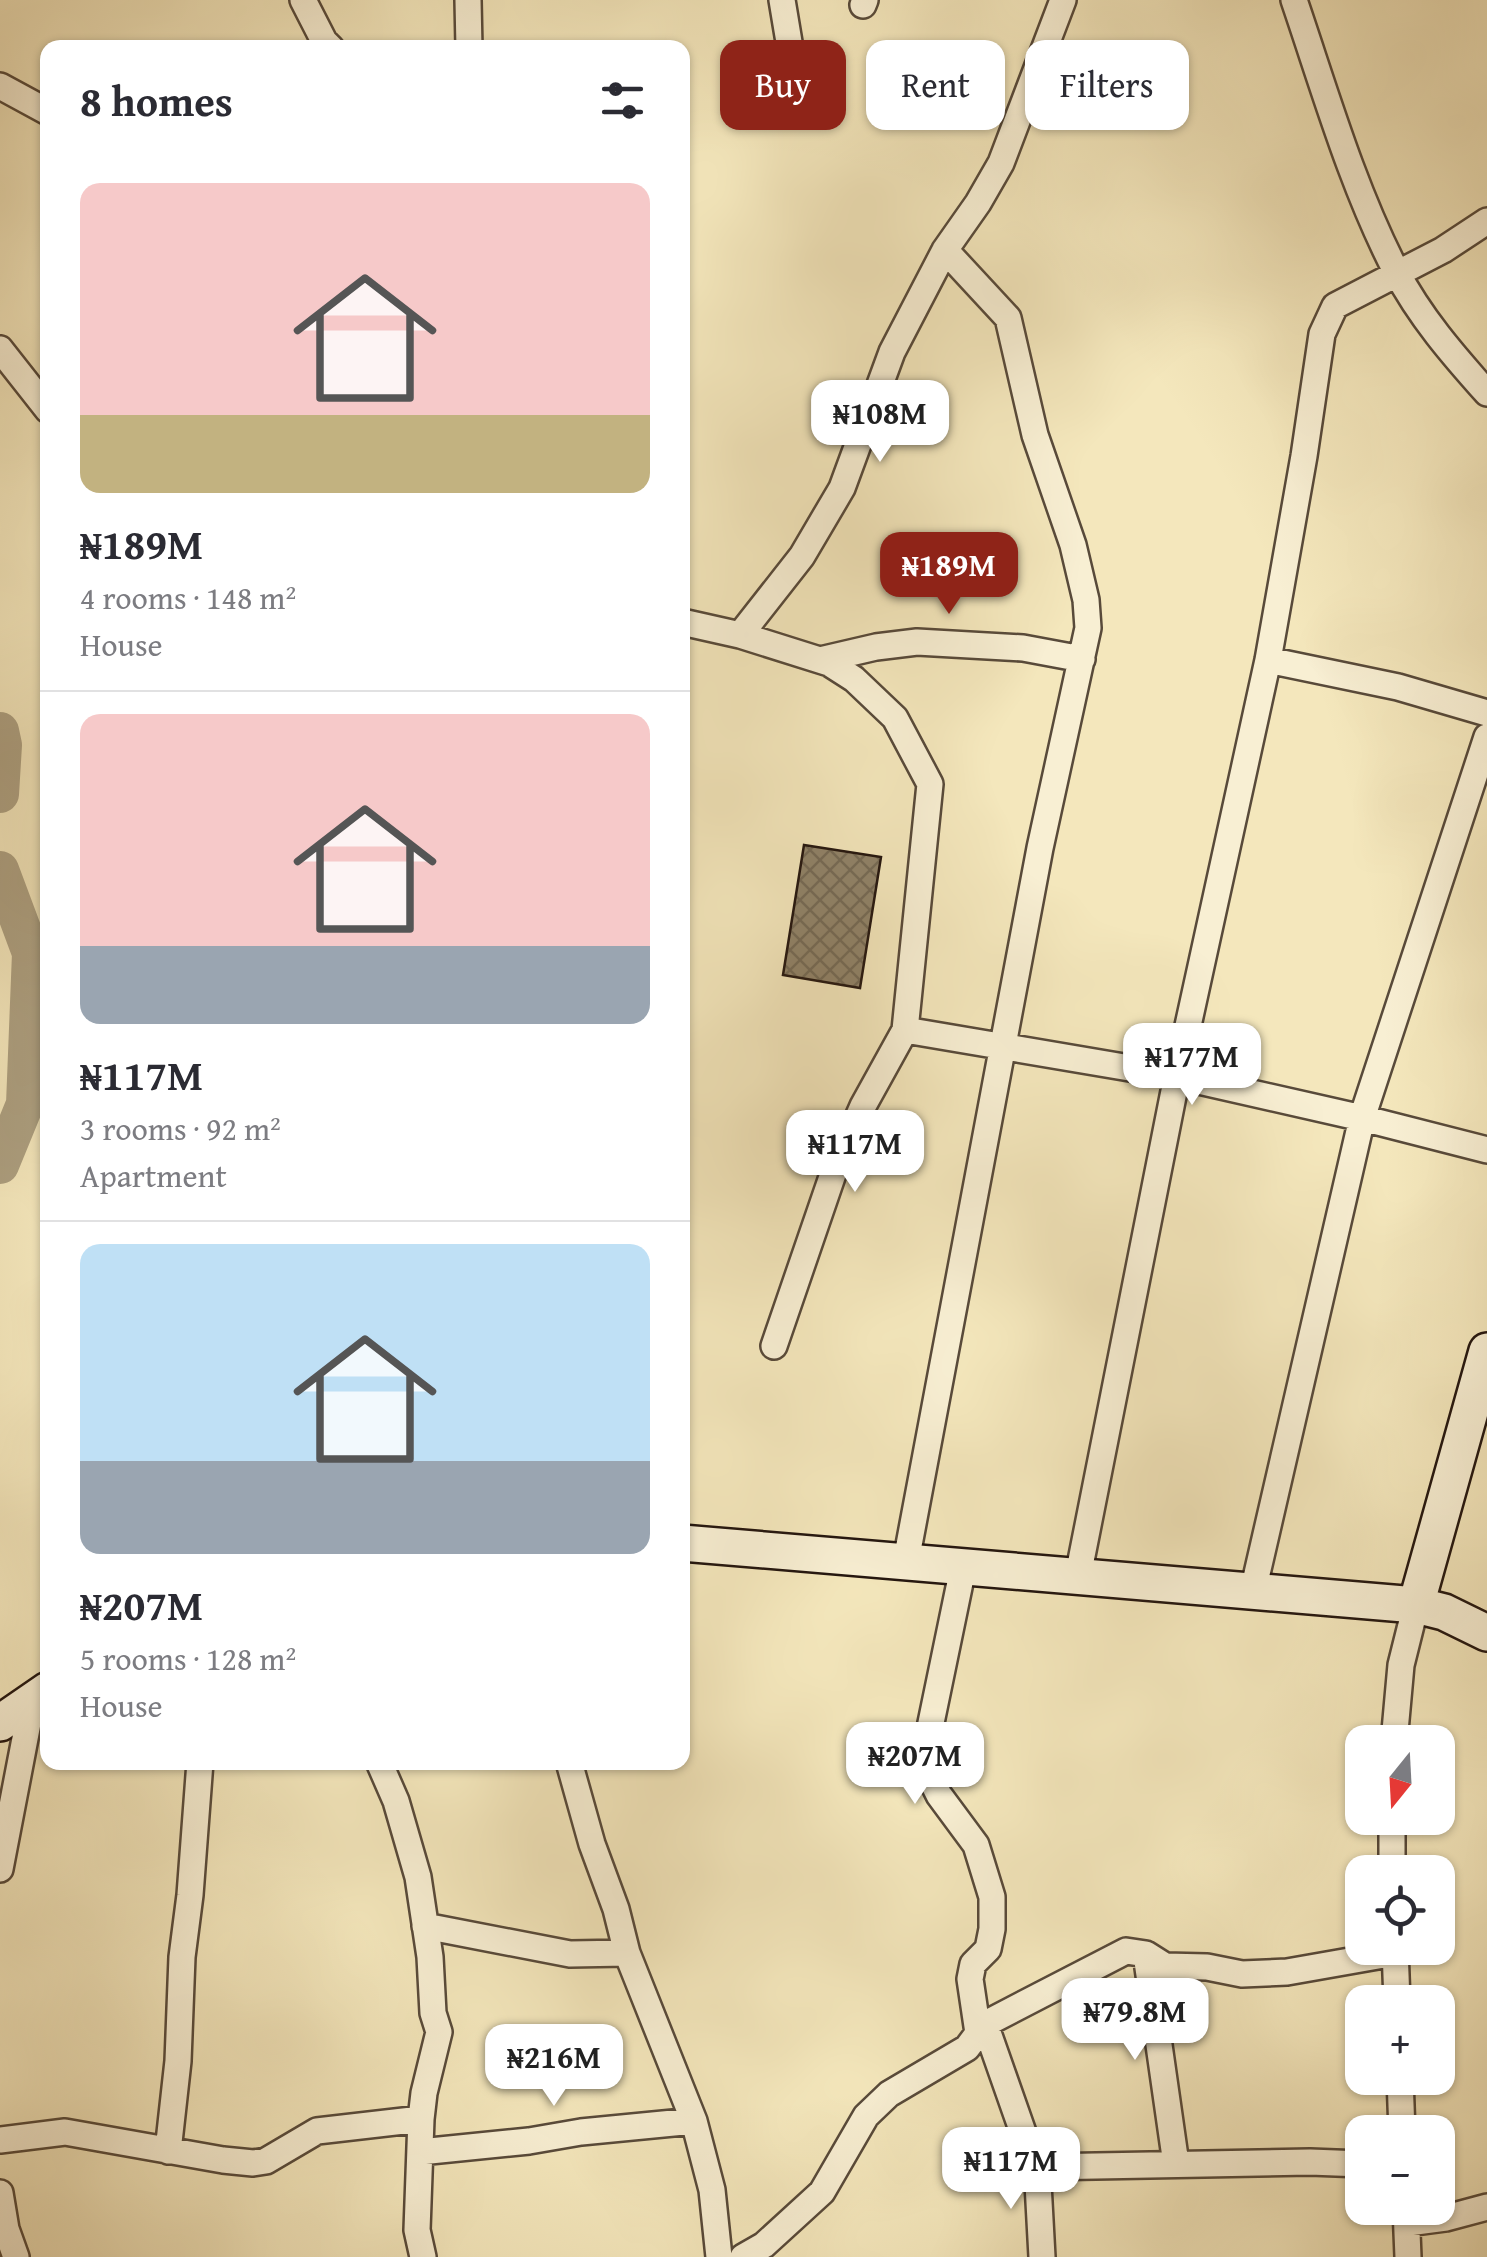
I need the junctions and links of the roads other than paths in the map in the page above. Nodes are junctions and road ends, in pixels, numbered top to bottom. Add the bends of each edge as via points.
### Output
1 (304, 0) edge
2 (468, 0) edge
3 (782, 0) edge
4 (1063, 0) edge
5 (1294, 0) edge
6 (323, 40) edge
7 (469, 40) edge
8 (789, 40) edge
9 (0, 86) edge
10 (40, 108) edge
11 (1487, 222) edge
12 (945, 250) junction
13 (1397, 274) junction
14 (0, 349) edge
15 (1487, 394) edge
16 (40, 400) edge
17 (690, 624) edge
18 (740, 635) junction
19 (1082, 659) junction
20 (820, 660) junction
21 (1268, 660) junction
22 (1487, 713) edge
23 (1487, 737) edge
24 (905, 1030) junction
25 (1004, 1046) junction
26 (1177, 1076) junction
27 (1362, 1118) junction
28 (1487, 1150) edge
29 (774, 1346) dead end
30 (1487, 1351) edge
31 (690, 1544) edge
32 (906, 1561) junction
33 (962, 1568) junction
34 (1078, 1576) junction
35 (1253, 1591) junction
36 (1416, 1605) junction
37 (1487, 1633) edge
38 (40, 1696) edge
39 (0, 1723) edge
40 (1395, 1725) edge
41 (199, 1770) edge
42 (383, 1770) edge
43 (572, 1770) edge
44 (0, 1869) edge
45 (425, 1926) junction
46 (627, 1952) junction
47 (1146, 1954) junction
48 (1345, 1960) edge
49 (982, 2029) junction
50 (421, 2119) junction
51 (694, 2121) junction
52 (0, 2140) edge
53 (168, 2151) junction
54 (420, 2152) junction
55 (1345, 2163) edge
56 (1176, 2164) junction
57 (1037, 2165) junction
58 (0, 2193) edge
59 (1487, 2206) edge
60 (1455, 2215) edge
61 (1407, 2225) edge
62 (16, 2257) edge
63 (424, 2257) edge
64 (719, 2257) edge
65 (743, 2257) edge
66 (1042, 2257) edge
67 (1408, 2257) edge

1 - 6 street
2 - 7 street
3 - 8 street
4 - 12 street via 1000,163
5 - 13 street via 1366,208
9 - 10 street
11 - 13 street
12 - 18 street via 892,352 842,488 802,556
12 - 19 street via 1008,318 1035,436 1086,600
13 - 15 street via 1439,340
13 - 21 street via 1334,306 1322,334
14 - 16 street
17 - 18 street
18 - 20 street
19 - 20 street via 917,642
19 - 25 street
20 - 24 street via 895,718 930,784
21 - 22 street
21 - 26 street
23 - 27 street
24 - 25 street
24 - 29 street via 833,1174
25 - 26 street
25 - 32 street
26 - 27 street
26 - 34 street
27 - 28 street
27 - 35 street
30 - 36 main road
31 - 32 main road
32 - 33 main road
33 - 34 main road
33 - 49 street via 926,1747 927,1771 976,1846 992,1897 988,1950 973,1964 970,1980
34 - 35 main road
35 - 36 main road
36 - 37 main road
36 - 40 street via 1400,1665
38 - 39 main road
38 - 44 street
41 - 53 street
42 - 45 street via 418,1876
43 - 46 street
45 - 46 street via 570,1954
45 - 50 street via 438,2032
46 - 51 street
47 - 48 street via 1165,1966 1242,1974
47 - 49 street via 1126,1951
47 - 56 street
49 - 57 street
49 - 65 street via 966,2048 889,2094 866,2116 822,2192
50 - 53 street via 317,2131 253,2163
50 - 54 street
51 - 54 street
51 - 64 street via 712,2190
52 - 53 street via 65,2132
54 - 63 street via 417,2230
55 - 56 street
56 - 57 street
57 - 66 street
58 - 62 street
59 - 60 street
61 - 67 street

